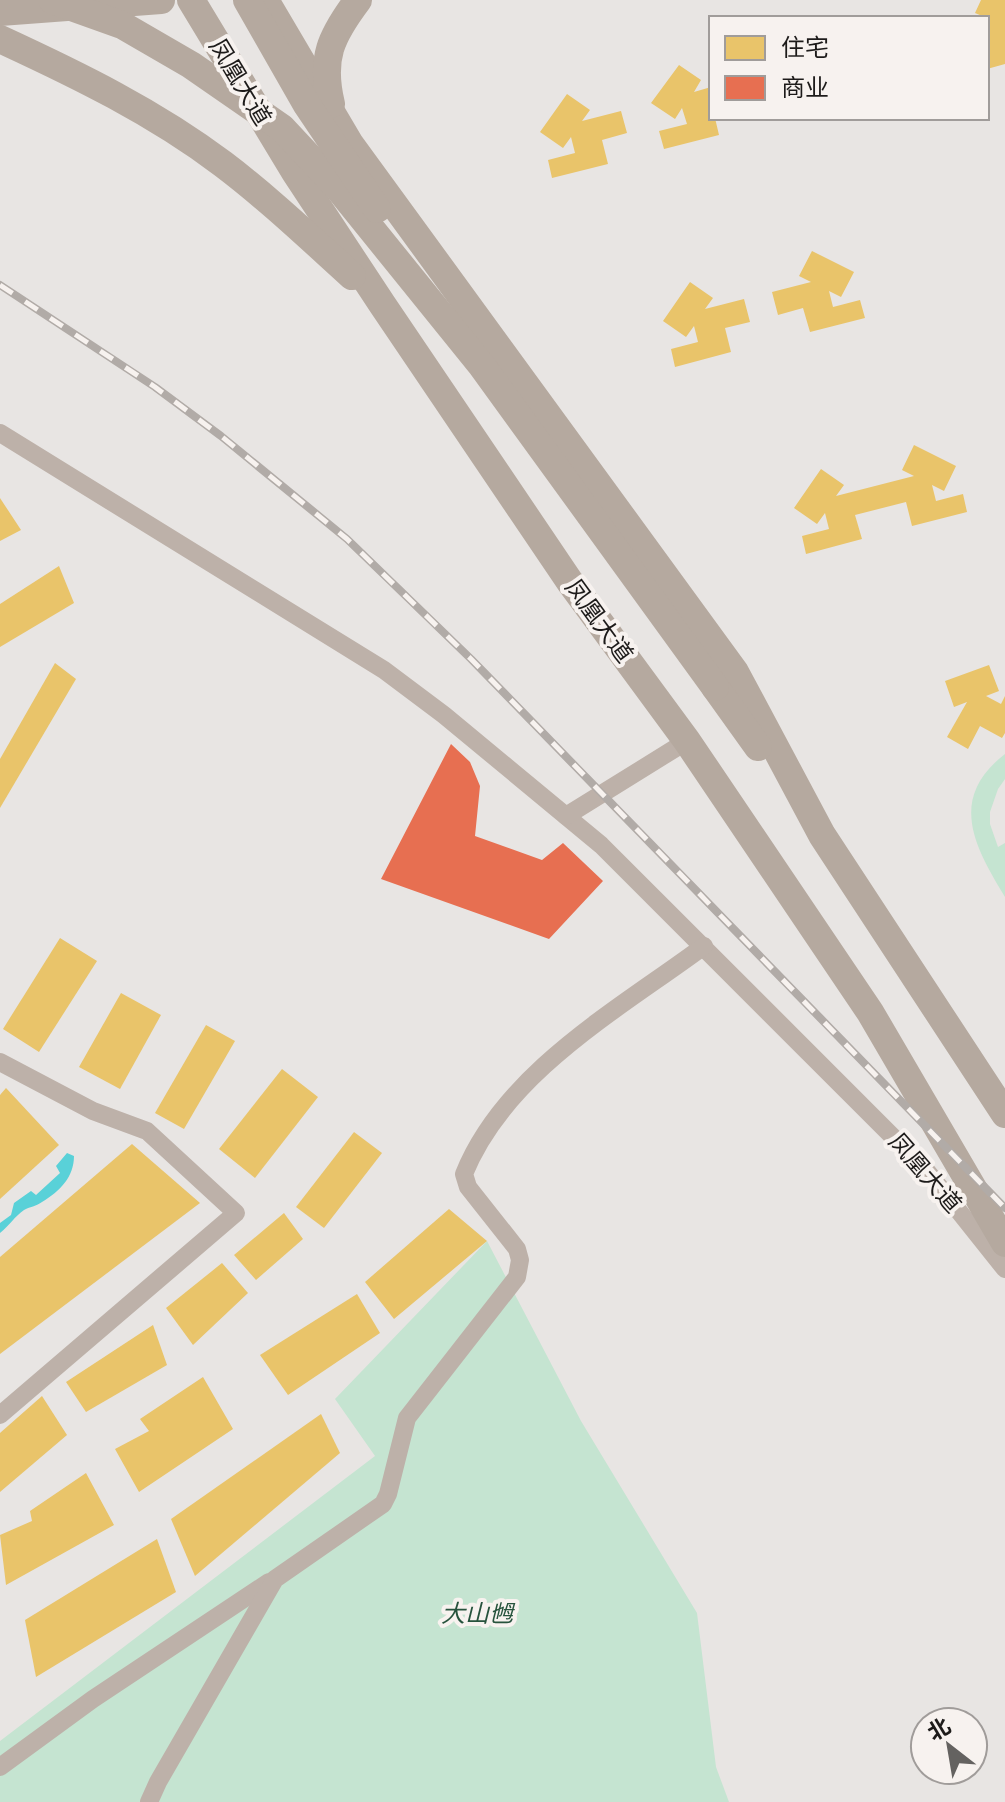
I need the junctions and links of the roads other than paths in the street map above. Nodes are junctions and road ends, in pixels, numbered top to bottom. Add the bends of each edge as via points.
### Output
1 (52, 0) edge
2 (161, 0) edge
3 (191, 0) edge
4 (247, 0) edge
5 (265, 0) edge
6 (358, 0) edge
7 (0, 12) edge
8 (0, 39) edge
9 (342, 132) junction
10 (295, 172) junction
11 (382, 304) junction
12 (482, 366) junction
13 (0, 433) edge
14 (687, 741) junction
15 (566, 816) junction
16 (822, 835) junction
17 (704, 946) junction
18 (0, 1062) edge
19 (1005, 1114) edge
20 (1005, 1243) edge
21 (1005, 1269) edge
22 (0, 1415) edge
23 (275, 1579) junction
24 (0, 1767) edge
25 (149, 1802) edge

1 - 12 main road, bridge via 122,25 282,128 339,189
2 - 7 main road
3 - 10 main road, 凤凰大道
4 - 12 main road, bridge via 307,105
5 - 9 main road
6 - 9 main road via 336,30 327,54 326,86
8 - 11 main road via 175,130 225,165
9 - 10 main road via 304,144 294,154
9 - 16 main road via 735,672
10 - 11 main road, 凤凰大道
11 - 14 main road, 凤凰大道 via 570,582
12 - 16 main road, bridge
13 - 15 street, 凤凰大道 via 384,670
14 - 15 street
14 - 20 main road, 凤凰大道 via 870,1012
15 - 17 street, 凤凰大道
16 - 19 main road
17 - 21 street, 凤凰大道 via 926,1170
17 - 23 street via 552,1056 491,1123 464,1174 468,1187 517,1249 517,1277 407,1418 383,1504
18 - 22 street via 93,1111 147,1131 236,1213
23 - 24 street
23 - 25 street

